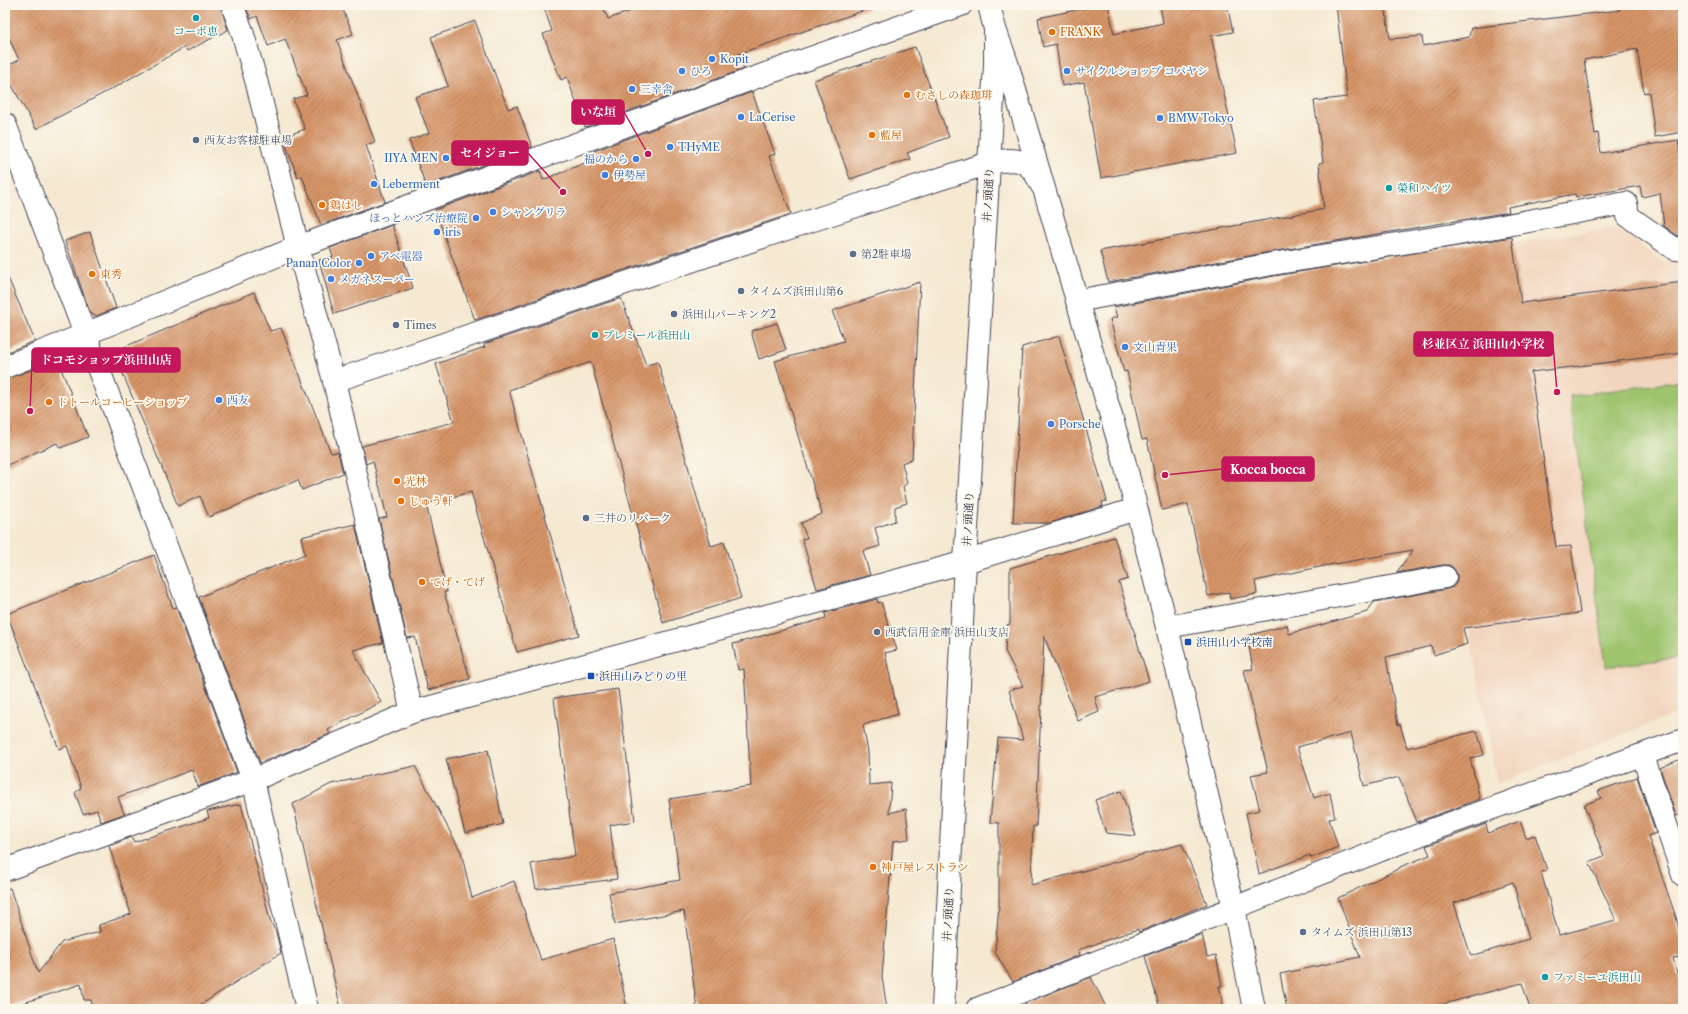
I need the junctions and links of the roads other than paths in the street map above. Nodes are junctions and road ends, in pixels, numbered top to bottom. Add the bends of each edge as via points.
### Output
1 (232, 5) edge
2 (961, 5) edge
3 (989, 5) edge
4 (995, 29) junction
5 (5, 124) edge
6 (990, 163) junction
7 (1044, 189) junction
8 (298, 247) junction
9 (1683, 248) edge
10 (1077, 301) junction
11 (85, 335) junction
12 (5, 367) edge
13 (334, 381) junction
14 (1136, 509) junction
15 (965, 562) junction
16 (1445, 577) dead end
17 (1167, 627) junction
18 (412, 712) junction
19 (1683, 740) edge
20 (1643, 756) junction
21 (253, 780) junction
22 (5, 870) edge
23 (1683, 875) edge
24 (1234, 908) junction
25 (307, 1009) edge
26 (943, 1009) edge
27 (977, 1009) edge
28 (1254, 1009) edge

1 - 8 street via 256,80
2 - 8 street via 757,77
3 - 4 street
4 - 6 street, 井ノ頭通り
4 - 7 street
5 - 11 street
6 - 7 street via 1009,159 1024,161 1035,172
6 - 13 street
6 - 15 street, 井ノ頭通り
7 - 10 street
8 - 11 street
8 - 13 street
9 - 10 street via 1675,249 1628,216 1626,203 1453,235 1272,264
10 - 14 street
11 - 12 street
11 - 21 street
13 - 18 street
14 - 15 street
14 - 17 street
15 - 18 street
15 - 26 street, 井ノ頭通り
16 - 17 street
17 - 24 street
18 - 21 street
19 - 20 street
20 - 23 street
20 - 24 street via 1437,828
21 - 22 street
21 - 25 street
24 - 27 street
24 - 28 street

